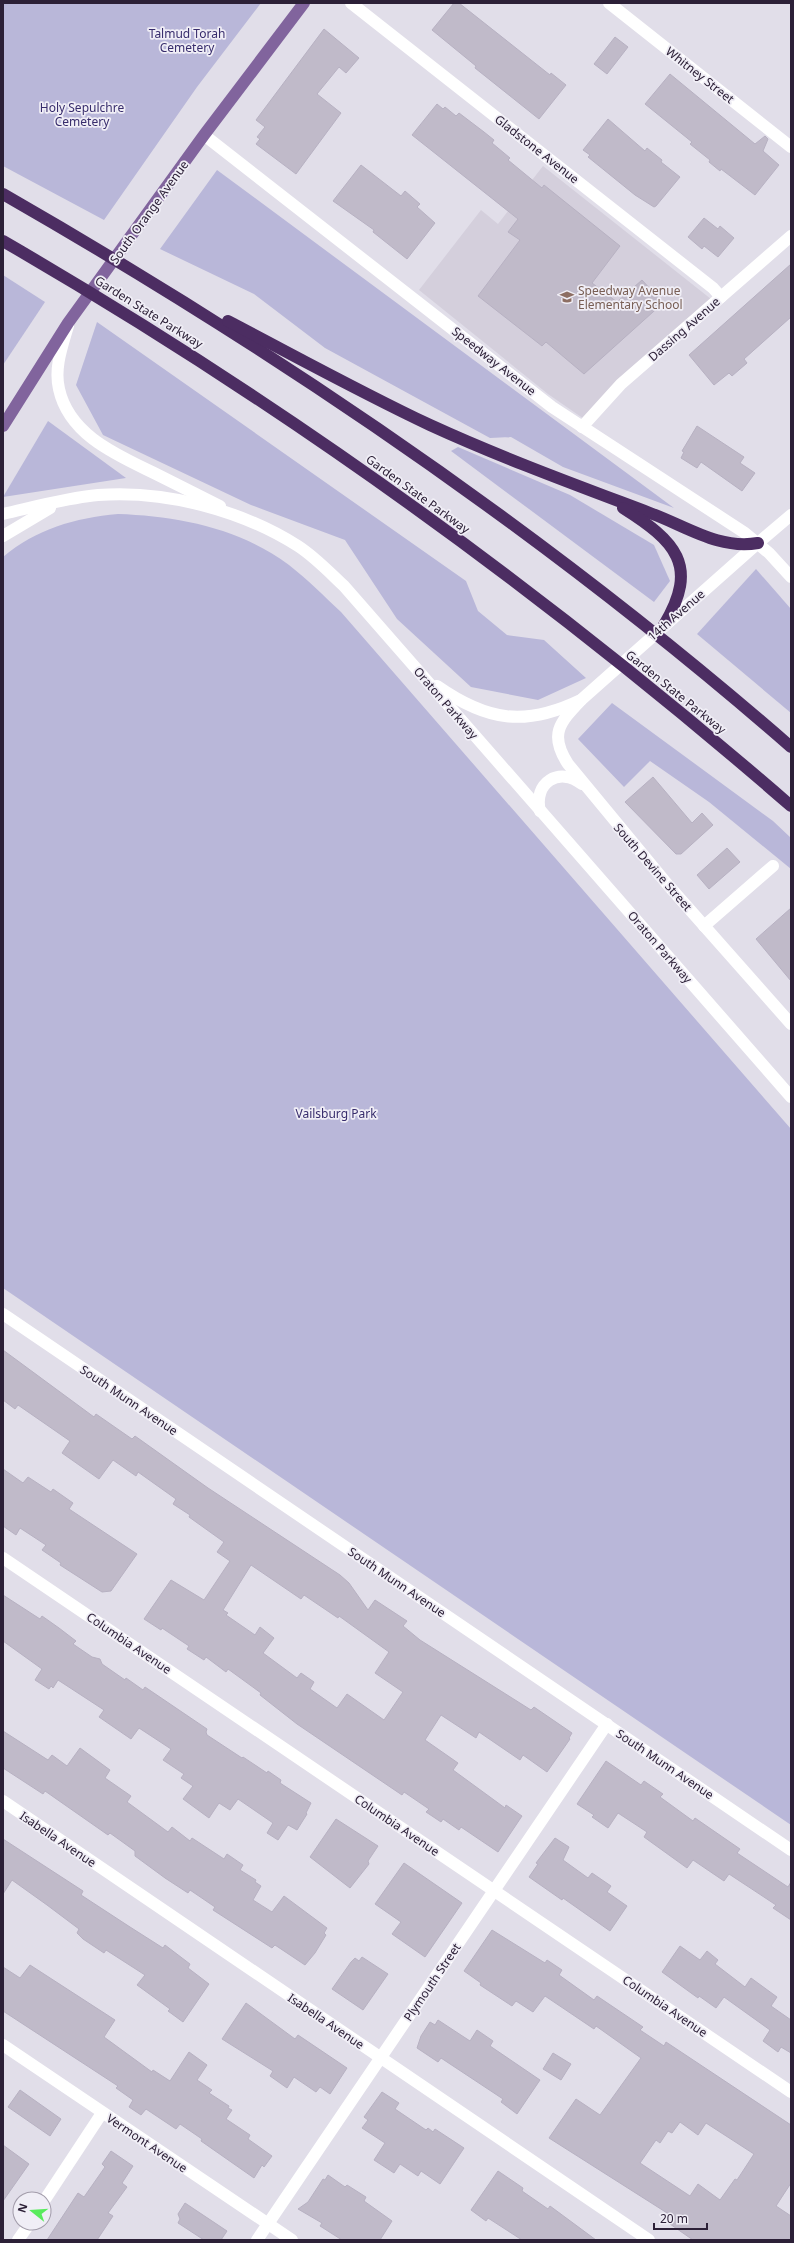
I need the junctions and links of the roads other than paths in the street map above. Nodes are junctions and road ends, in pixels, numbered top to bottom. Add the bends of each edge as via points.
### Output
1 (304, 3) edge
2 (351, 3) edge
3 (609, 3) edge
4 (204, 135) junction
5 (791, 147) edge
6 (3, 194) edge
7 (791, 236) edge
8 (3, 241) edge
9 (149, 280) junction
10 (721, 297) junction
11 (68, 323) junction
12 (3, 426) edge
13 (582, 426) junction
14 (600, 494) junction
15 (62, 501) junction
16 (3, 514) edge
17 (791, 515) edge
18 (259, 525) junction
19 (3, 536) edge
20 (758, 543) junction
21 (791, 577) edge
22 (664, 625) junction
23 (424, 678) junction
24 (581, 700) junction
25 (791, 747) edge
26 (586, 788) junction
27 (791, 806) edge
28 (540, 811) junction
29 (773, 866) dead end
30 (704, 926) junction
31 (791, 1024) edge
32 (791, 1097) edge
33 (3, 1314) edge
34 (3, 1558) edge
35 (607, 1724) junction
36 (3, 1801) edge
37 (791, 1850) edge
38 (494, 1890) junction
39 (3, 2045) edge
40 (380, 2058) junction
41 (791, 2092) edge
42 (102, 2113) junction
43 (51, 2191) edge
44 (268, 2223) junction
45 (24, 2231) edge
46 (18, 2240) edge
47 (257, 2240) edge
48 (292, 2240) edge
49 (649, 2240) edge

1 - 4 main road, South Orange Avenue
2 - 10 street, Gladstone Avenue via 713,288
3 - 5 street, Whitney Street
4 - 11 main road, South Orange Avenue
4 - 13 street, Speedway Avenue via 522,384
6 - 9 highway
7 - 10 street, Dassing Avenue
8 - 27 highway, Garden State Parkway via 126,315 318,439 515,582 666,701
9 - 14 highway via 431,425 508,460
9 - 25 highway via 266,353 523,532 700,671
10 - 13 street, Dassing Avenue via 621,384
11 - 12 main road, South Orange Avenue
11 - 18 street via 59,360 58,387 68,411 85,432 112,452
13 - 20 street, Speedway Avenue
14 - 20 highway via 720,542 740,546
14 - 22 highway via 655,530 676,554 682,582 678,601
15 - 16 street, Oraton Parkway
15 - 18 street, Oraton Parkway via 112,495 144,496 197,505
15 - 19 street
17 - 20 street, 14th Avenue
18 - 23 street, Oraton Parkway via 299,547 331,573
20 - 21 street, Speedway Avenue
20 - 22 street, 14th Avenue
22 - 24 street, 14th Avenue
23 - 24 street, 14th Avenue via 469,704 504,716 541,716
23 - 28 street, Oraton Parkway
24 - 26 street, South Devine Street via 563,720 556,734 556,741 568,764
26 - 28 street via 572,779 552,779 539,793
26 - 30 street, South Devine Street
28 - 32 street, Oraton Parkway
29 - 30 street
30 - 31 street, South Devine Street
33 - 35 street, South Munn Avenue
34 - 38 street, Columbia Avenue
35 - 37 street, South Munn Avenue
35 - 38 street, Plymouth Street
36 - 40 street, Isabella Avenue
38 - 40 street, Plymouth Street
38 - 41 street, Columbia Avenue
39 - 42 street, Vermont Avenue
40 - 44 street, Plymouth Street
40 - 49 street, Isabella Avenue
42 - 43 street
42 - 44 street, Vermont Avenue
44 - 47 street, Plymouth Street
44 - 48 street, Vermont Avenue
45 - 46 street

